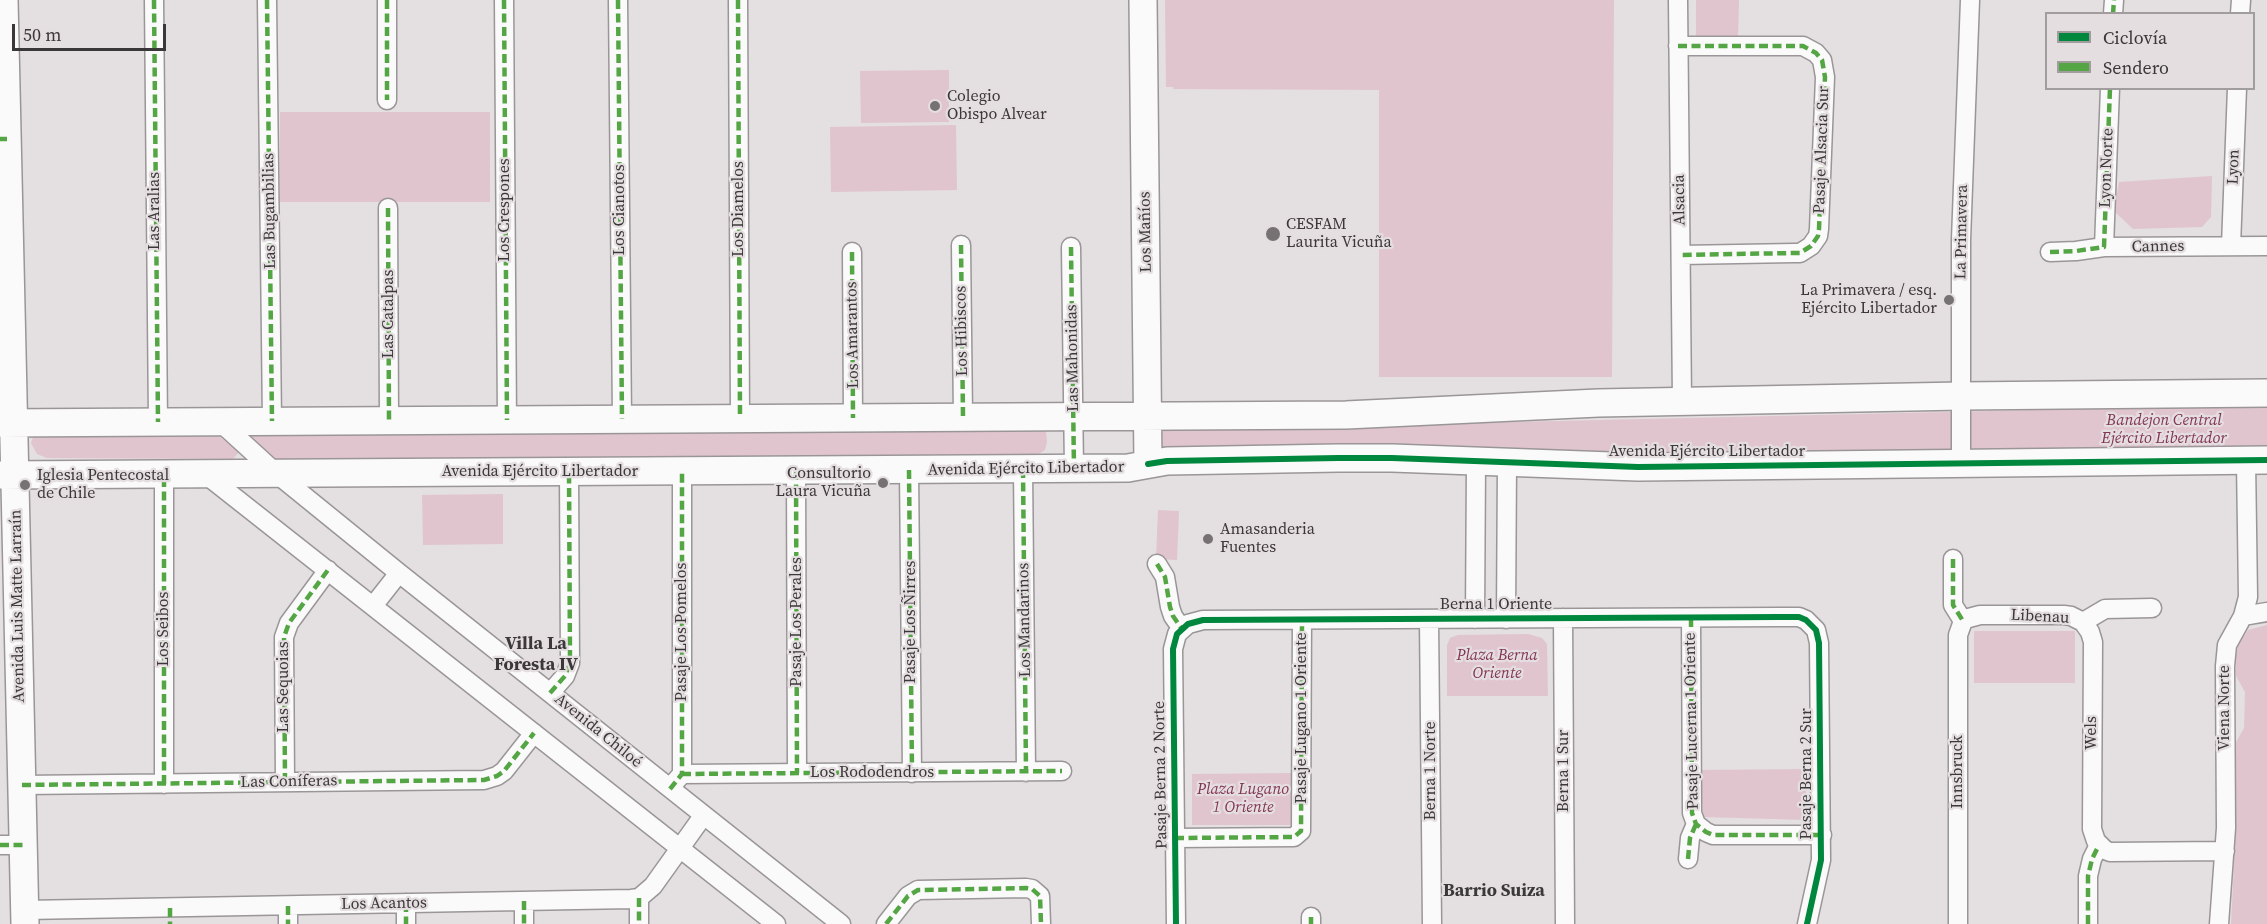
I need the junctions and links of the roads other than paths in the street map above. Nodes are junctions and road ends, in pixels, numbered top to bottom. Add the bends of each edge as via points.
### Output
1 (4, 0) edge
2 (154, 0) edge
3 (267, 0) edge
4 (387, 0) edge
5 (504, 0) edge
6 (618, 0) edge
7 (738, 0) edge
8 (1143, 0) edge
9 (1678, 0) edge
10 (1970, 0) edge
11 (1678, 46) junction
12 (2110, 90) edge
13 (2237, 90) edge
14 (387, 100) dead end
15 (4, 139) edge
16 (388, 208) dead end
17 (961, 245) dead end
18 (2231, 246) junction
19 (2267, 246) edge
20 (1071, 247) dead end
21 (2104, 247) junction
22 (852, 252) dead end
23 (2050, 252) dead end
24 (1681, 255) junction
25 (2267, 393) edge
26 (1962, 396) junction
27 (1682, 401) junction
28 (1149, 416) junction
29 (963, 417) junction
30 (1074, 417) junction
31 (740, 418) junction
32 (854, 418) junction
33 (622, 419) junction
34 (389, 420) junction
35 (507, 420) junction
36 (219, 421) junction
37 (272, 421) junction
38 (158, 422) junction
39 (7, 423) edge
40 (2257, 460) edge
41 (1476, 462) junction
42 (1507, 463) junction
43 (1961, 463) junction
44 (1148, 464) junction
45 (1023, 469) junction
46 (1074, 469) junction
47 (796, 471) junction
48 (909, 471) junction
49 (569, 472) junction
50 (682, 472) junction
51 (164, 474) junction
52 (206, 474) junction
53 (277, 474) junction
54 (7, 475) edge
55 (1953, 559) dead end
56 (1157, 564) dead end
57 (328, 570) junction
58 (399, 573) junction
59 (373, 606) junction
60 (2152, 608) dead end
61 (2267, 612) edge
62 (2243, 616) junction
63 (1563, 618) junction
64 (1691, 618) junction
65 (1429, 619) junction
66 (1475, 619) junction
67 (1506, 619) junction
68 (1302, 620) junction
69 (1963, 621) junction
70 (2083, 622) junction
71 (1812, 624) joint
72 (1182, 629) junction
73 (550, 693) junction
74 (534, 733) junction
75 (1062, 771) dead end
76 (1026, 772) junction
77 (797, 773) junction
78 (912, 773) junction
79 (682, 774) junction
80 (285, 782) junction
81 (164, 784) junction
82 (22, 785) junction
83 (670, 789) junction
84 (703, 816) junction
85 (1696, 824) junction
86 (1822, 834) junction
87 (1175, 838) junction
88 (12, 845) edge
89 (2099, 845) junction
90 (680, 848) junction
91 (2225, 851) junction
92 (1688, 859) dead end
93 (639, 898) junction
94 (524, 901) junction
95 (406, 903) junction
96 (288, 906) junction
97 (170, 916) edge
98 (25, 917) edge
99 (288, 924) edge
100 (406, 924) edge
101 (524, 924) edge
102 (639, 924) edge
103 (776, 924) edge
104 (841, 924) edge
105 (886, 924) edge
106 (1041, 924) edge
107 (1176, 924) edge
108 (1432, 924) edge
109 (1565, 924) edge
110 (1807, 924) edge
111 (1958, 924) edge
112 (2088, 924) edge
113 (2219, 924) edge

1 - 15 main road, Avenida Luis Matte Larraín
2 - 38 street, Las Aralias
3 - 37 street, Las Bugambilias
4 - 14 street
5 - 35 street, Los Crespones
6 - 33 street, Los Cianotos
7 - 31 street, Los Diamelos
8 - 28 main road, Los Mañíos
9 - 11 street, Alsacia
10 - 26 street, La Primavera via 1961,240
11 - 24 street, Alsacia
11 - 24 street, Pasaje Alsacia Sur via 1803,46 1822,60 1825,77 1819,230 1811,246 1794,254
12 - 21 street, Lyon Norte
13 - 18 street, Lyon
15 - 39 main road, Avenida Luis Matte Larraín
16 - 34 street, Las Catalpas
17 - 29 street, Los Hibiscos
18 - 19 street, Cannes
18 - 21 street, Cannes
20 - 30 street, Las Mahonidas
21 - 23 street, Cannes
22 - 32 street, Los Amarantos
24 - 27 street, Alsacia
25 - 26 main road
26 - 27 main road
26 - 43 street, La Primavera
27 - 28 main road via 1356,415
28 - 30 main road
28 - 44 main road, Los Mañíos
29 - 30 main road
29 - 32 main road
30 - 46 street, Las Mahonidas
31 - 32 main road
31 - 33 main road
33 - 35 main road
34 - 35 main road
34 - 37 main road
36 - 37 main road
36 - 38 main road
36 - 53 street, Avenida Chiloé
38 - 39 main road
39 - 54 main road, Avenida Luis Matte Larraín
40 - 43 main road, Avenida Ejército Libertador
40 - 62 street, Viena Norte via 2248,597
41 - 42 main road, Avenida Ejército Libertador
41 - 44 main road, Avenida Ejército Libertador via 1338,458
41 - 66 street
42 - 43 main road, Avenida Ejército Libertador via 1638,467
42 - 67 street
44 - 46 main road, Avenida Ejército Libertador
45 - 46 main road, Avenida Ejército Libertador
45 - 48 main road, Avenida Ejército Libertador
45 - 76 street, Los Mandarinos
47 - 48 main road, Avenida Ejército Libertador
47 - 50 main road, Avenida Ejército Libertador
47 - 77 street, Pasaje Los Perales
48 - 78 street, Pasaje Los Ñirres
49 - 50 main road, Avenida Ejército Libertador
49 - 53 main road, Avenida Ejército Libertador
49 - 73 street via 570,663 565,676
50 - 79 street, Pasaje Los Pomelos
51 - 52 main road, Avenida Ejército Libertador
51 - 54 main road, Avenida Ejército Libertador
51 - 81 street, Los Seibos
52 - 53 main road, Avenida Ejército Libertador
52 - 57 street
53 - 58 street, Avenida Chiloé
54 - 82 main road, Avenida Luis Matte Larraín
55 - 69 street via 1953,605
56 - 72 street via 1165,577 1173,616
57 - 59 street
57 - 80 street, Las Sequoias via 289,622 284,638
58 - 59 street
58 - 73 street, Avenida Chiloé
59 - 74 street
60 - 70 street, Libenau via 2105,609
61 - 62 street
62 - 91 street, Viena Norte via 2228,645 2224,666
63 - 64 street, Berna 1 Oriente
63 - 67 street, Berna 1 Oriente
63 - 109 street, Berna 1 Sur
64 - 71 street, Berna 1 Oriente via 1792,617
64 - 85 street, Pasaje Lucerna 1 Oriente via 1692,813
65 - 66 street, Berna 1 Oriente
65 - 68 street, Berna 1 Oriente
65 - 108 street, Berna 1 Norte
66 - 67 street, Berna 1 Oriente
68 - 72 street, Berna 1 Oriente via 1203,620
68 - 87 street, Pasaje Lugano 1 Oriente via 1301,831 1294,837
69 - 70 street, Libenau via 1980,615 2064,615
69 - 111 street, Innsbruck via 1958,635
70 - 89 street, Wels via 2093,642 2092,829
71 - 86 street, Pasaje Berna 2 Sur via 1819,643
72 - 87 street, Pasaje Berna 2 Norte via 1173,649
73 - 83 street, Avenida Chiloé
74 - 80 street, Las Coníferas via 504,771 491,779
74 - 90 street
75 - 76 street, Los Rododendros
76 - 78 street, Los Rododendros
77 - 78 street, Los Rododendros
77 - 79 street, Los Rododendros
79 - 83 street
80 - 81 street, Las Coníferas
81 - 82 street, Las Coníferas
82 - 88 main road, Avenida Luis Matte Larraín
83 - 84 street, Avenida Chiloé
84 - 90 street
84 - 104 street, Avenida Chiloé
85 - 86 street, Pasaje Lucerna 1 Oriente via 1713,835
85 - 92 street, Pasaje Lucerna 1 Oriente
86 - 110 street, Pasaje Berna 2 Sur via 1819,875
87 - 107 street, Pasaje Berna 2 Norte
88 - 98 main road, Avenida Luis Matte Larraín
89 - 91 street via 2110,852
89 - 112 street via 2090,866
90 - 93 street via 653,886
90 - 103 street
91 - 113 street, Viena Norte
93 - 94 street, Los Acantos
93 - 102 street
94 - 95 street, Los Acantos
94 - 101 street
95 - 96 street, Los Acantos
95 - 100 street
96 - 97 street, Los Acantos
96 - 99 street
97 - 98 street, Los Acantos
105 - 106 street via 908,896 918,890 1026,888 1040,896

